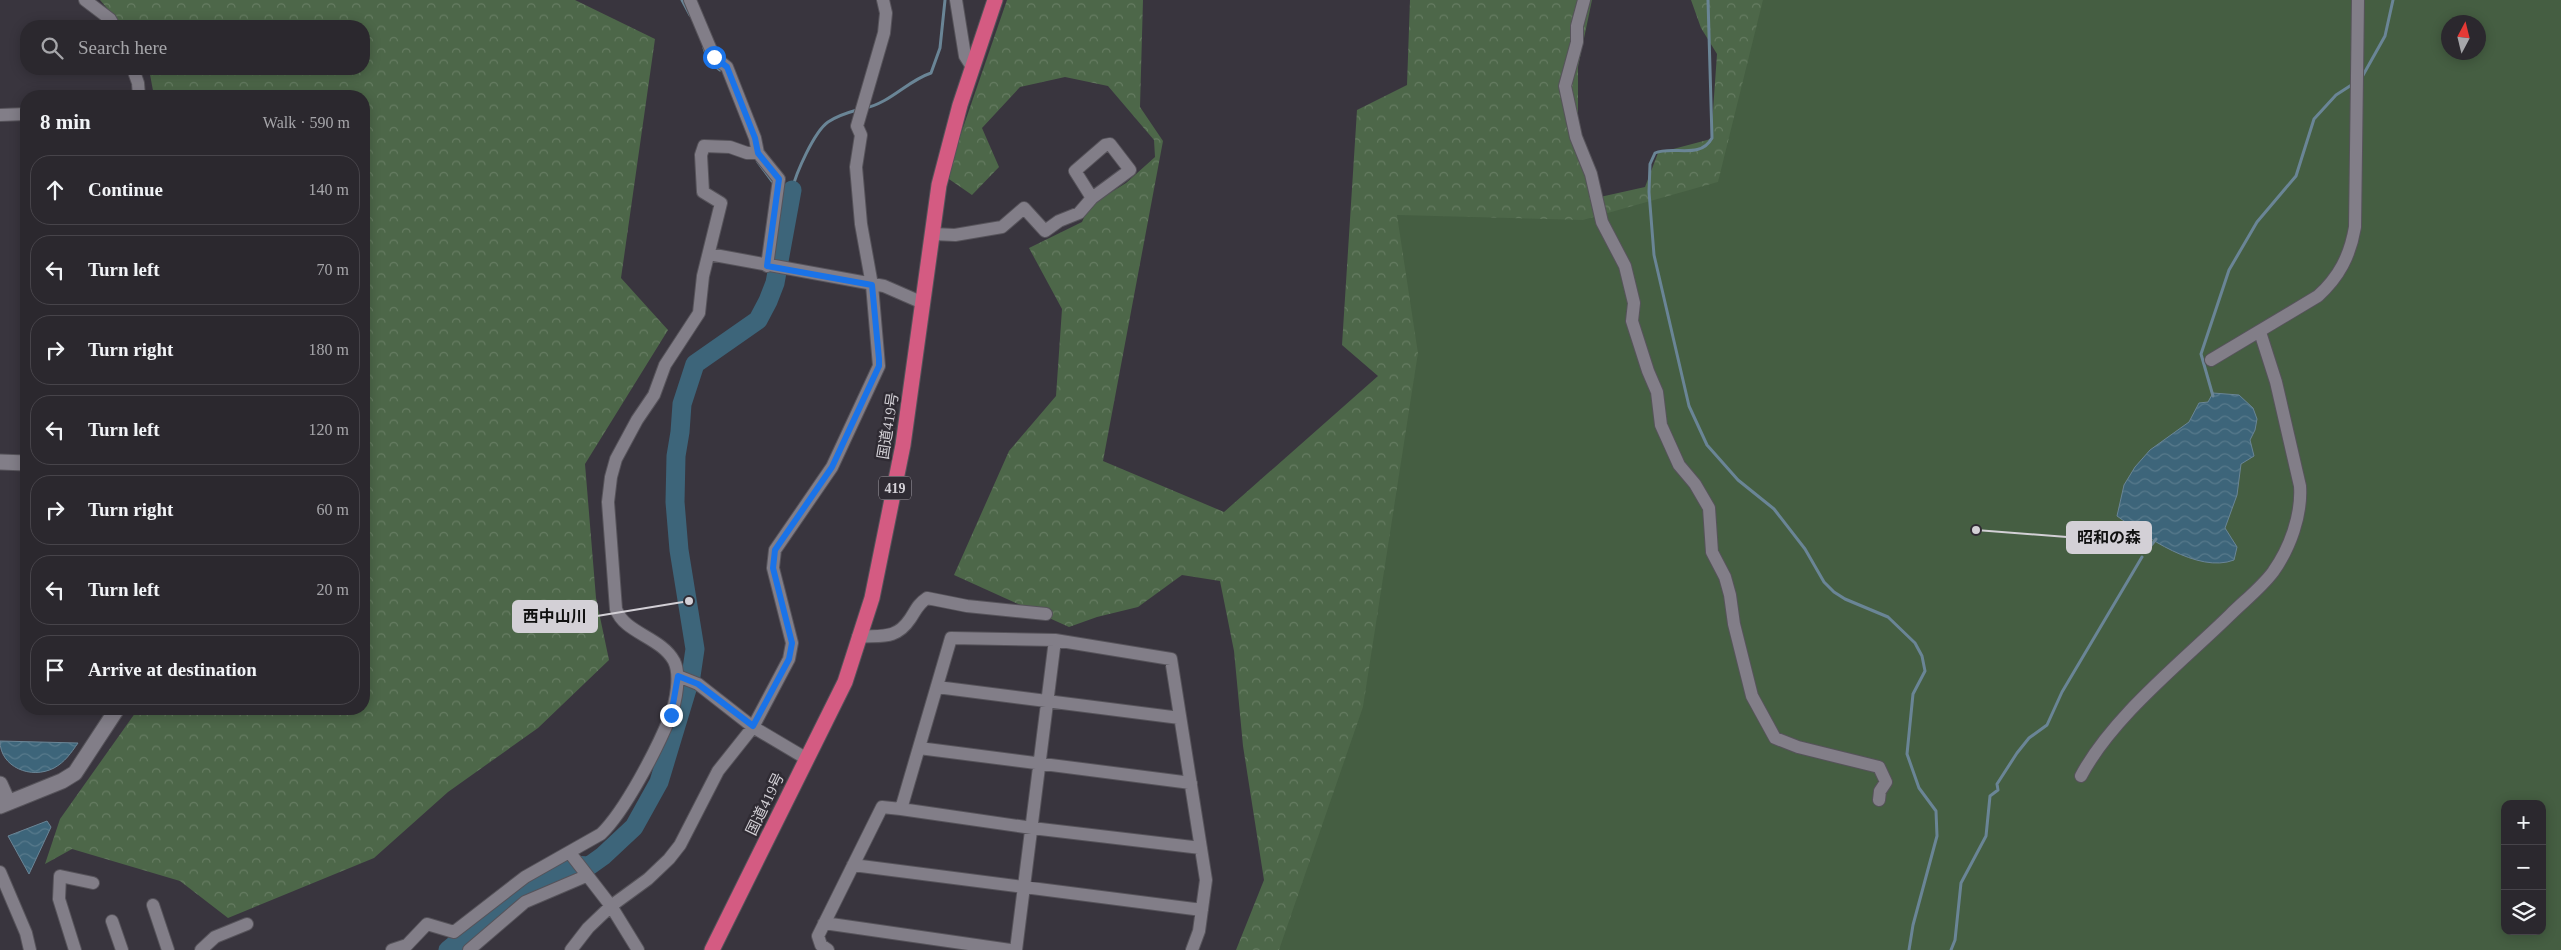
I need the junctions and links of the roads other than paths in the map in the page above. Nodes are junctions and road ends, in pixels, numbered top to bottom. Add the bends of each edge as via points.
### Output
1 (85, 0) edge
2 (690, 0) edge
3 (883, 0) edge
4 (956, 0) edge
5 (995, 0) edge
6 (1584, 0) edge
7 (2358, 0) edge
8 (111, 20) edge
9 (972, 67) junction
10 (135, 75) edge
11 (139, 90) edge
12 (20, 114) edge
13 (0, 116) edge
14 (758, 153) junction
15 (1092, 198) junction
16 (933, 234) junction
17 (709, 254) junction
18 (769, 266) junction
19 (872, 285) junction
20 (923, 303) junction
21 (2260, 332) junction
22 (2211, 360) dead end
23 (0, 462) edge
24 (20, 463) edge
25 (1046, 614) dead end
26 (858, 637) junction
27 (1055, 640) junction
28 (681, 676) junction
29 (937, 687) junction
30 (1047, 702) junction
31 (113, 715) edge
32 (1180, 718) junction
33 (753, 726) junction
34 (919, 748) junction
35 (807, 759) junction
36 (1039, 765) junction
37 (2081, 776) dead end
38 (1191, 783) junction
39 (0, 784) edge
40 (1879, 800) dead end
41 (4, 804) edge
42 (901, 809) junction
43 (1032, 828) junction
44 (1201, 848) junction
45 (570, 853) junction
46 (853, 865) junction
47 (0, 872) edge
48 (585, 873) junction
49 (93, 882) dead end
50 (1024, 887) junction
51 (153, 905) dead end
52 (611, 906) junction
53 (1202, 910) junction
54 (112, 921) dead end
55 (824, 923) junction
56 (246, 924) dead end
57 (30, 950) edge
58 (76, 950) edge
59 (122, 950) edge
60 (168, 950) edge
61 (201, 950) edge
62 (392, 950) edge
63 (469, 950) edge
64 (571, 950) edge
65 (638, 950) edge
66 (712, 950) edge
67 (828, 950) edge
68 (1010, 950) edge
69 (1016, 950) edge
70 (1192, 950) edge

1 - 8 street
2 - 14 street via 714,57 727,67
3 - 19 street via 886,13 884,33 858,126 861,135 856,166 861,224
4 - 9 street via 965,56
5 - 9 highway, 国道419号 / 419
6 - 40 street via 1565,86 1568,106 1591,174 1602,222 1625,266 1634,304 1632,321 1648,372 1658,392 1662,424 1680,465 1709,508 1712,552 1730,595 1752,696 1775,738 1879,767 1886,782
7 - 21 street via 2355,227 2351,250 2330,286
9 - 16 highway, 国道419号 / 419 via 940,185
10 - 11 street
12 - 13 street
14 - 17 street via 704,146 701,155 704,192 721,203
14 - 18 street via 779,179
15 - 15 street via 1075,171 1110,144 1130,170
15 - 16 street via 1079,213 1059,221 1046,231 1024,208 1002,227 955,235
16 - 20 highway, 国道419号 / 419
17 - 18 street
17 - 28 street via 699,313 665,365 654,395 616,459 608,502 619,618 663,647
18 - 19 street
19 - 20 street via 884,286
19 - 33 street via 879,366 832,467 775,550 773,568 792,643 789,659
20 - 26 highway, 国道419号 / 419 via 894,496 872,598
21 - 22 street
21 - 37 street via 2276,382 2300,486 2294,531 2273,572 2114,727 2090,758
23 - 24 street
25 - 26 street via 967,606 927,598 918,604 901,630 894,634
26 - 35 highway, 国道419号 / 419 via 845,682
27 - 29 street via 952,638
27 - 30 street
27 - 32 street via 1171,659
28 - 33 street via 698,684
28 - 45 street via 671,715 628,797 601,834
29 - 30 street
29 - 34 street
30 - 32 street
30 - 36 street
31 - 41 street via 75,773
32 - 38 street
33 - 35 street
33 - 52 street via 718,772 680,845 669,859
34 - 36 street
34 - 42 street
35 - 66 highway, 国道419号 / 419
36 - 38 street
36 - 43 street
38 - 44 street
39 - 41 street
42 - 43 street
42 - 46 street via 882,807
43 - 44 street
43 - 50 street
44 - 53 street via 1206,880
45 - 48 street
45 - 62 street via 525,877 454,932 427,924 407,946
46 - 50 street
46 - 55 street
47 - 57 street
48 - 52 street
48 - 63 street via 525,902
49 - 58 street via 60,876 59,899
50 - 53 street
50 - 69 street
51 - 60 street
52 - 64 street
52 - 65 street
53 - 70 street
54 - 59 street
55 - 67 street via 818,936 821,945
55 - 68 street
56 - 61 street via 215,937

